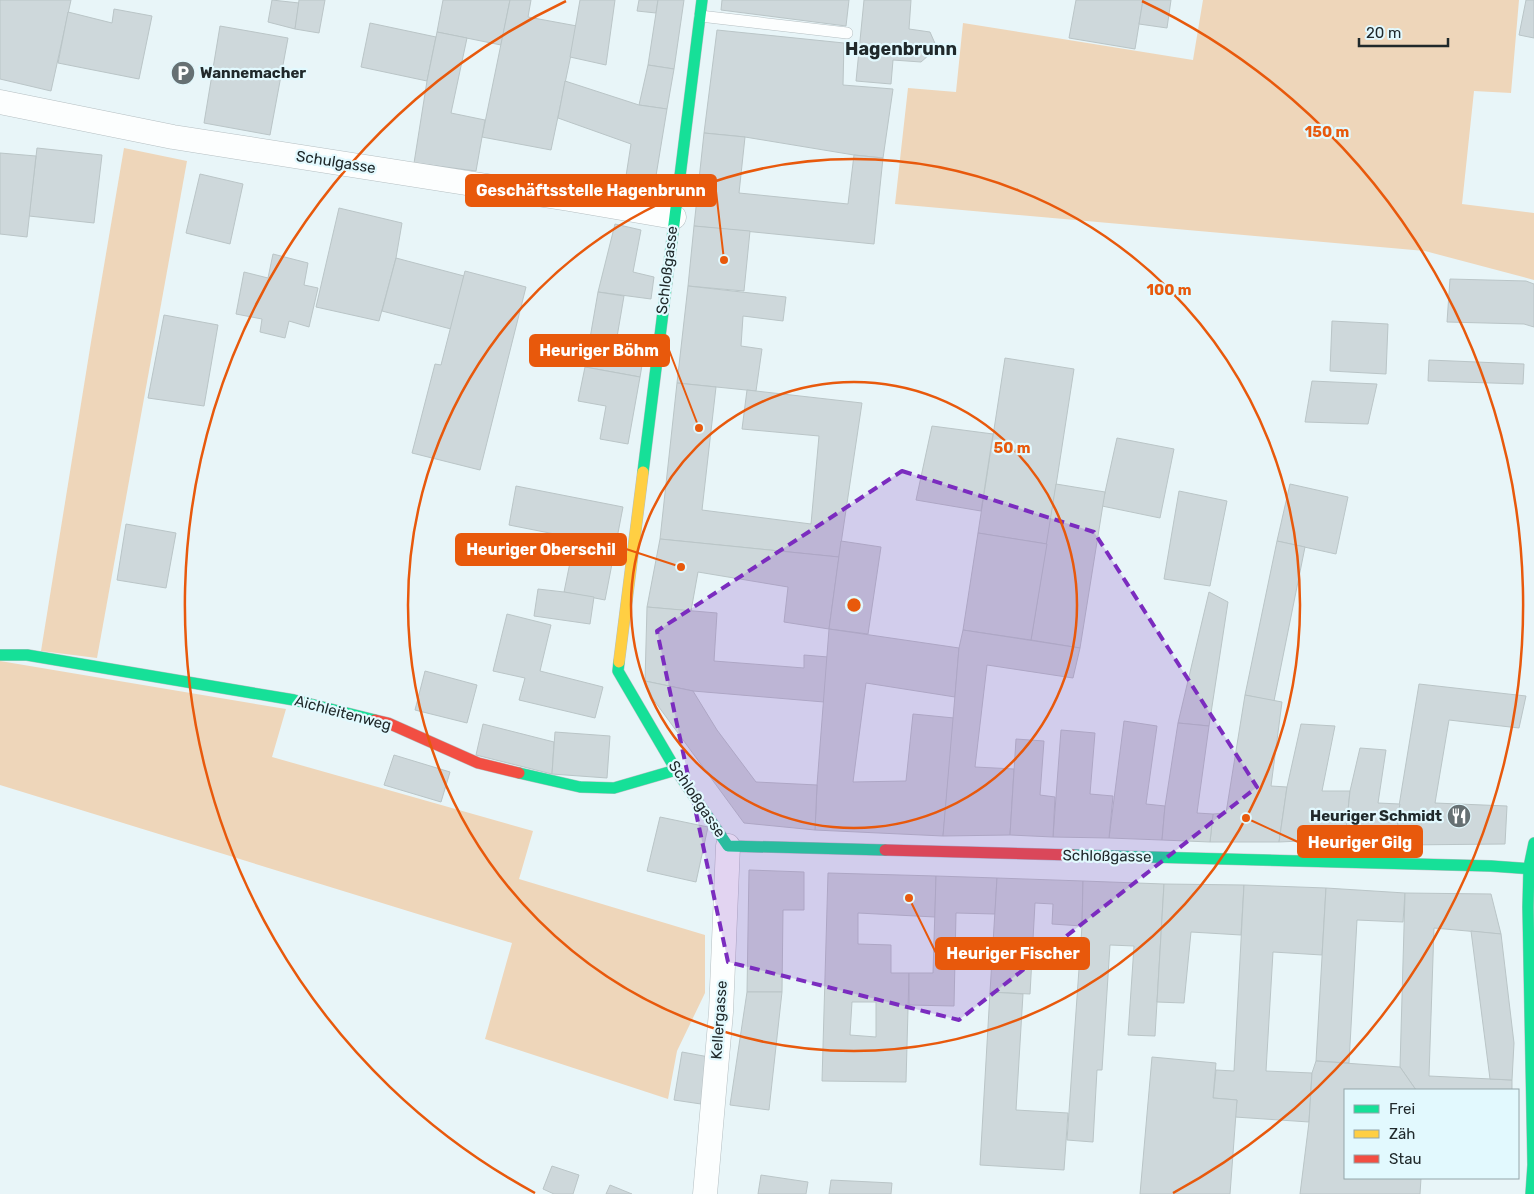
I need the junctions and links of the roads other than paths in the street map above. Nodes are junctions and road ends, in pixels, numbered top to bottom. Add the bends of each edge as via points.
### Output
1 (702, 0) edge
2 (700, 16) junction
3 (847, 33) dead end
4 (0, 102) edge
5 (674, 217) junction
6 (0, 655) edge
7 (676, 770) junction
8 (1534, 843) edge
9 (728, 846) junction
10 (1531, 868) edge
11 (1531, 912) edge
12 (1532, 1035) edge
13 (705, 1194) edge
14 (1531, 1194) edge

1 - 2 street, Schloßgasse
2 - 3 lane
2 - 5 street, Schloßgasse
4 - 5 street, Schulgasse via 173,136
5 - 7 street, Schloßgasse via 618,671
6 - 7 street, Aichleitenweg via 27,655 294,700 388,723 478,763 580,787 614,788
7 - 9 street, Schloßgasse
8 - 10 street
9 - 10 street, Schloßgasse
9 - 13 street, Kellergasse via 721,1012
10 - 11 street
11 - 12 street
12 - 14 street

